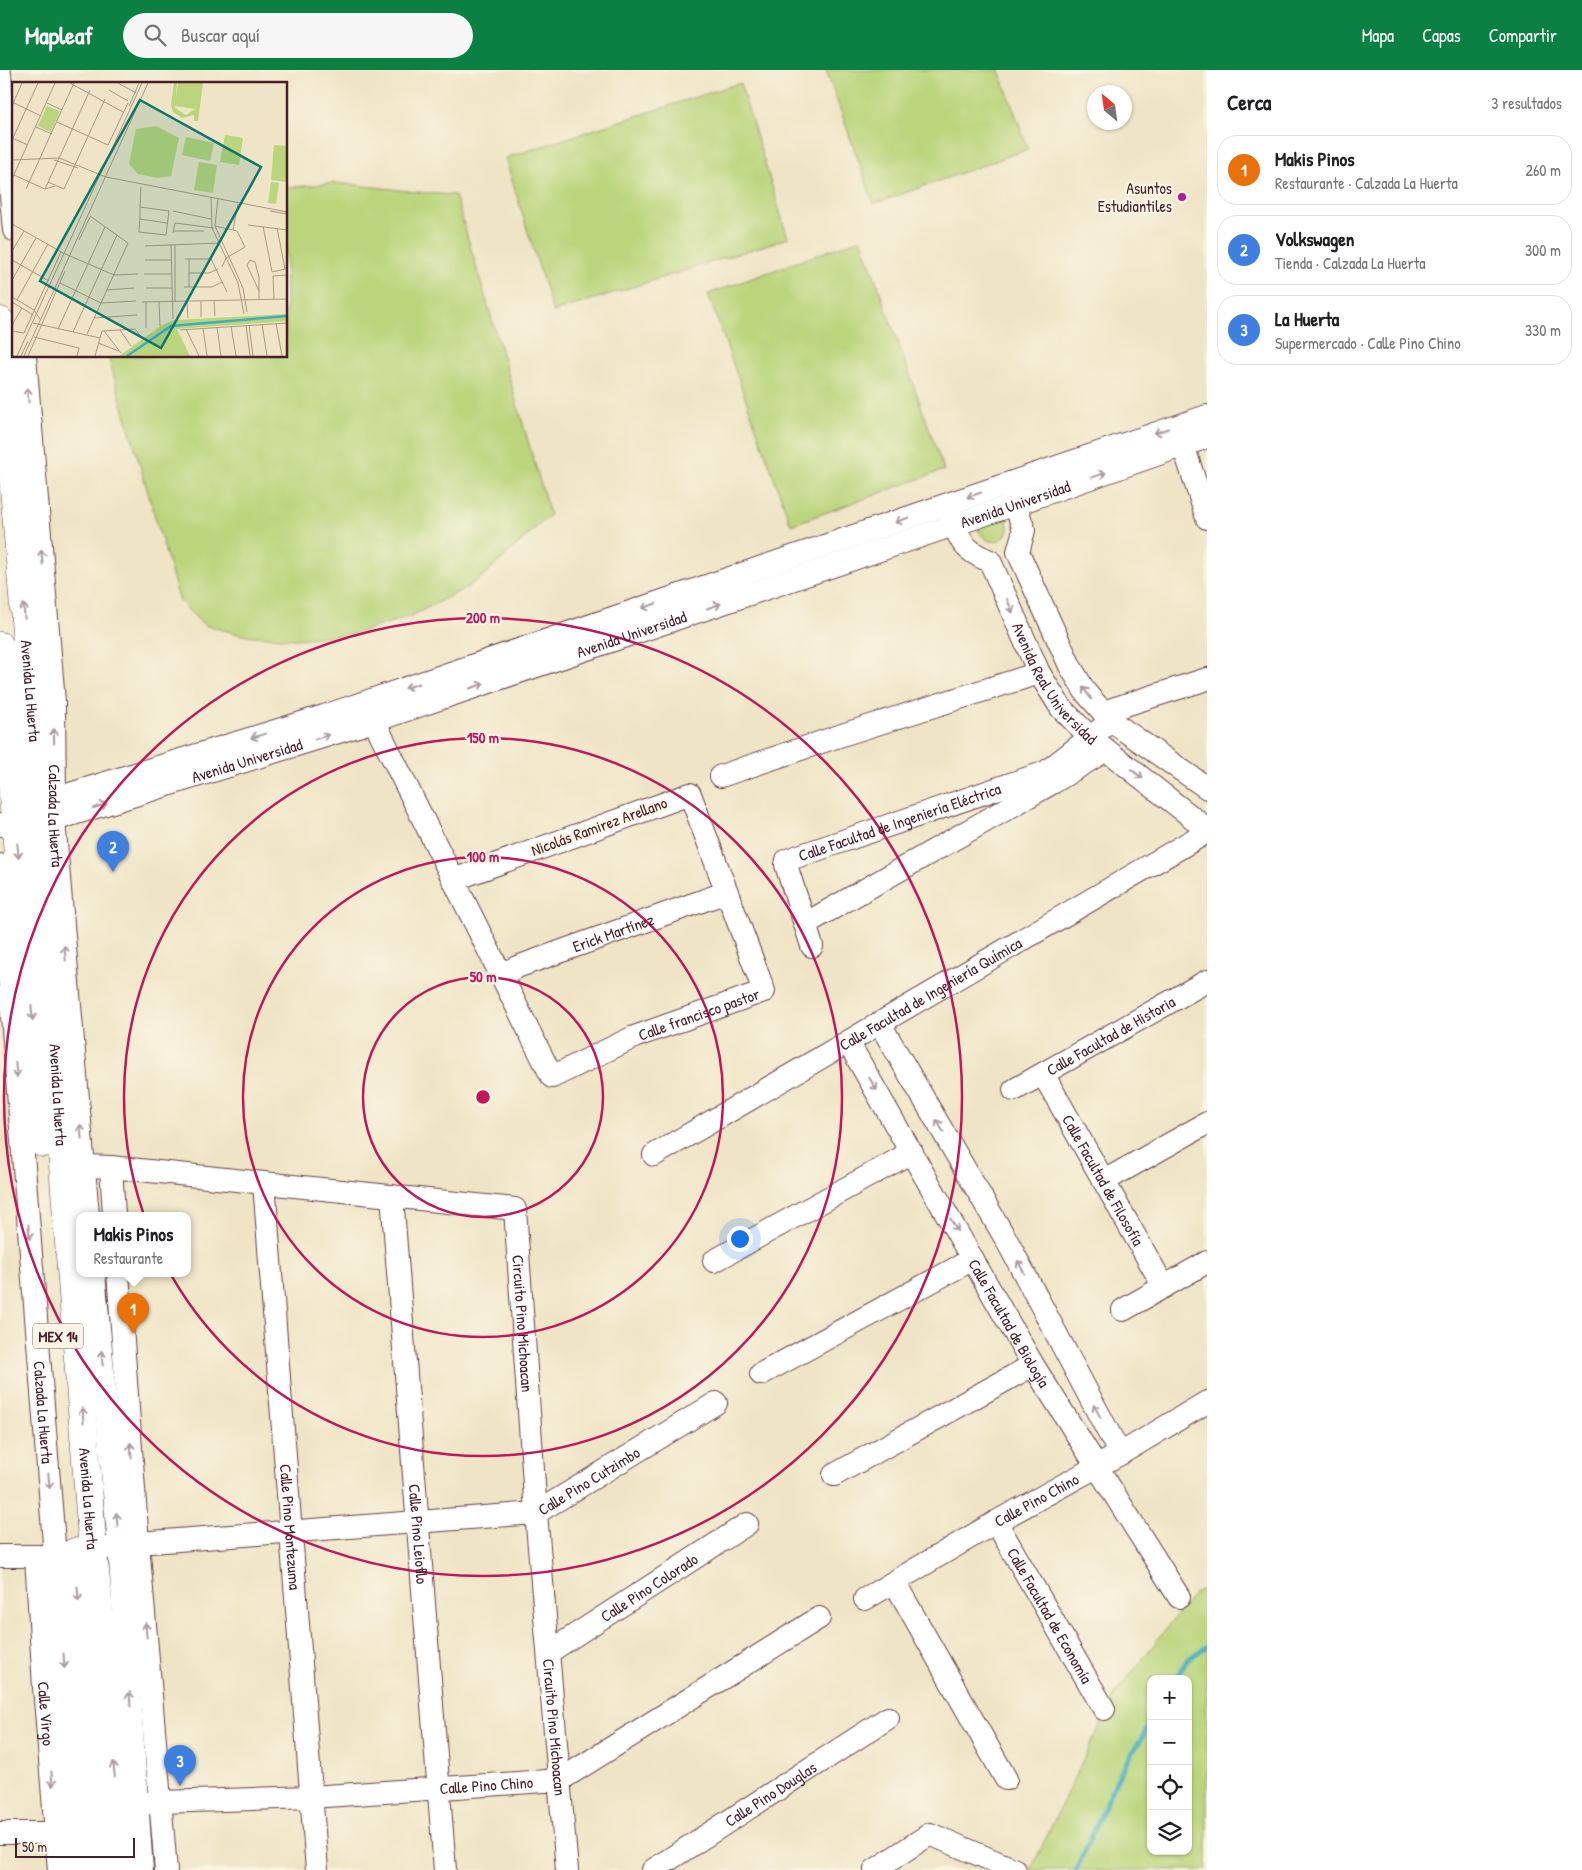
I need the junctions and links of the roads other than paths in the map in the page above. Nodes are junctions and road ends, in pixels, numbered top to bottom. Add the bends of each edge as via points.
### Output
1 (0, 74) edge
2 (12, 208) edge
3 (0, 321) edge
4 (25, 358) edge
5 (1207, 416) edge
6 (1207, 437) edge
7 (1183, 445) junction
8 (1012, 494) junction
9 (951, 514) junction
10 (1207, 518) edge
11 (0, 646) edge
12 (1039, 673) junction
13 (1207, 680) edge
14 (1107, 717) junction
15 (374, 721) junction
16 (1099, 744) junction
17 (721, 776) dead end
18 (1049, 777) junction
19 (1207, 788) edge
20 (690, 794) joint
21 (27, 812) edge
22 (1207, 830) edge
23 (0, 864) edge
24 (453, 880) junction
25 (727, 892) junction
26 (805, 924) junction
27 (812, 946) dead end
28 (497, 968) junction
29 (1207, 981) edge
30 (880, 1024) junction
31 (848, 1042) junction
32 (1043, 1074) junction
33 (1014, 1090) dead end
34 (1207, 1123) edge
35 (912, 1152) junction
36 (654, 1155) dead end
37 (74, 1166) junction
38 (111, 1168) junction
39 (1104, 1181) junction
40 (264, 1183) junction
41 (392, 1196) junction
42 (87, 1212) edge
43 (114, 1212) edge
44 (76, 1230) edge
45 (973, 1259) junction
46 (714, 1261) dead end
47 (1207, 1262) edge
48 (77, 1277) edge
49 (94, 1277) edge
50 (118, 1277) edge
51 (1164, 1287) junction
52 (1123, 1310) dead end
53 (1034, 1366) junction
54 (761, 1374) dead end
55 (716, 1402) dead end
56 (1207, 1402) edge
57 (1120, 1454) junction
58 (1097, 1467) junction
59 (834, 1475) dead end
60 (536, 1513) junction
61 (996, 1522) junction
62 (418, 1523) junction
63 (747, 1524) dead end
64 (290, 1532) junction
65 (86, 1551) junction
66 (0, 1556) edge
67 (895, 1583) junction
68 (1179, 1597) dead end
69 (865, 1599) dead end
70 (819, 1618) dead end
71 (549, 1652) junction
72 (1104, 1709) dead end
73 (888, 1718) dead end
74 (1006, 1779) dead end
75 (560, 1780) junction
76 (438, 1788) junction
77 (311, 1797) junction
78 (161, 1802) junction
79 (127, 1806) junction
80 (0, 1833) edge
81 (76, 1834) junction
82 (59, 1870) edge
83 (80, 1870) edge
84 (98, 1870) edge
85 (122, 1870) edge
86 (142, 1870) edge
87 (166, 1870) edge
88 (317, 1870) edge
89 (445, 1870) edge
90 (567, 1870) edge
91 (653, 1870) edge
92 (875, 1870) edge
93 (1015, 1870) edge

1 - 2 street
21 -> 3 main road, Avenida La Huerta / MEX 14
21 -> 4 street, Calzada La Huerta via 54,702
5 -> 8 street, Avenida Universidad
6 - 7 street, Avenida Universidad
8 -> 7 street, Avenida Universidad
7 - 10 street
8 - 9 street, Avenida Universidad
14 -> 8 street, Avenida Real Universidad via 1070,666 1018,552 1024,530
9 -> 12 street, Avenida Real Universidad via 965,546 990,561
15 -> 9 street, Avenida Universidad
9 -> 21 street, Avenida Universidad
11 - 21 main road, Avenida La Huerta / MEX 14
12 - 16 street, Avenida Real Universidad via 1062,708
12 - 17 street
13 - 14 street
14 - 16 street, Calle Facultad de Ingeniería Eléctrica
14 - 19 street, Avenida Real Universidad
21 -> 15 street, Avenida Universidad
15 - 24 street
16 - 18 street, Calle Facultad de Ingeniería Eléctrica
16 -> 22 street, Avenida Real Universidad
18 - 26 street, Calle Facultad de Ingeniería Eléctrica
18 - 26 street, Calle Facultad de Ingeniería Eléctrica via 787,860
20 - 24 street, Nicolás Ramirez Arellano
20 - 25 street, Calle francisco pastor
37 -> 21 main road, Avenida La Huerta / MEX 14
21 -> 65 main road, Avenida La Huerta / MEX 14 via 47,1185
22 - 30 street, Calle Facultad de Ingenierίa Quίmica
23 -> 65 street, Calzada La Huerta
24 - 28 street
25 - 28 street, Erick Martínez via 517,967
25 - 28 street, Calle francisco pastor via 764,992 634,1037 552,1077
26 - 27 street, Calle Facultad de Ingeniería Eléctrica
29 - 32 street, Calle Facultad de Historia
30 - 31 street, Calle Facultad de Ingenierίa Quίmica
57 -> 30 street, Calle Facultad de Biología via 1007,1241
31 -> 35 street, Calle Facultad de Biología
31 - 36 street, Calle Facultad de Ingenierίa Quίmica
32 - 33 street, Calle Facultad de Historia
32 - 39 street, Calle Facultad de Filosofía
34 - 39 street
35 -> 45 street, Calle Facultad de Biología
35 - 46 street
37 - 38 street, Circuito Pino Michoacan
37 - 42 street
44 -> 37 main road, Avenida La Huerta / MEX 14
38 - 40 street, Circuito Pino Michoacan
38 - 43 street
39 - 51 street, Calle Facultad de Filosofía
40 - 41 street, Circuito Pino Michoacan
40 - 64 street, Calle Pino Montezuma
41 - 60 street, Circuito Pino Michoacan via 516,1209
41 - 62 street, Calle Pino Leiofilo
45 - 53 street, Calle Facultad de Biología
45 - 54 street
47 - 51 street
65 -> 48 main road, Avenida La Huerta / MEX 14
65 -> 49 street, Calzada La Huerta
65 -> 50 street, Calzada La Huerta
51 - 52 street
53 - 58 street, Calle Facultad de Biología
53 - 59 street
55 - 60 street, Calle Pino Cutzimbo
56 - 57 street, Calle Pino Chino
57 - 58 street, Calle Pino Chino
58 - 61 street, Calle Pino Chino
58 - 68 street, Calle Facultad de Biología
60 - 62 street, Calle Pino Cutzimbo
60 - 71 street, Circuito Pino Michoacan
61 - 67 street, Calle Pino Chino
61 - 72 street, Calle Facultad de Economía
62 - 64 street, Calle Pino Cutzimbo
62 - 76 street, Calle Pino Leiofilo
63 - 71 street, Calle Pino Colorado
64 - 65 street, Calle Pino Cutzimbo
64 - 77 street, Calle Pino Montezuma
65 - 66 street, Calle Pino Cutzimbo
78 -> 65 street, Calzada La Huerta
79 -> 65 main road, Avenida La Huerta / MEX 14
65 -> 81 main road, Avenida La Huerta / MEX 14
65 -> 81 street, Calle Virgo via 44,1687
67 - 69 street, Calle Pino Chino
67 - 74 street
70 - 75 street, Calle Pino Chino
71 - 75 street, Circuito Pino Michoacan
73 - 91 street, Calle Pino Douglas
75 - 76 street, Calle Pino Chino
75 - 90 street, Circuito Pino Michoacan
76 - 77 street, Calle Pino Chino
76 - 89 street, Calle Pino Leiofilo
77 - 78 street, Calle Pino Chino
77 - 88 street, Calle Pino Montezuma
78 - 79 street, Calle Pino Chino
78 - 87 street, Calzada La Huerta
79 - 85 main road, Avenida La Huerta / MEX 14
79 - 86 street
80 - 81 street
81 - 82 street, Calle Virgo
81 - 83 street
81 - 84 main road, Avenida La Huerta / MEX 14
92 - 93 street via 930,1834

